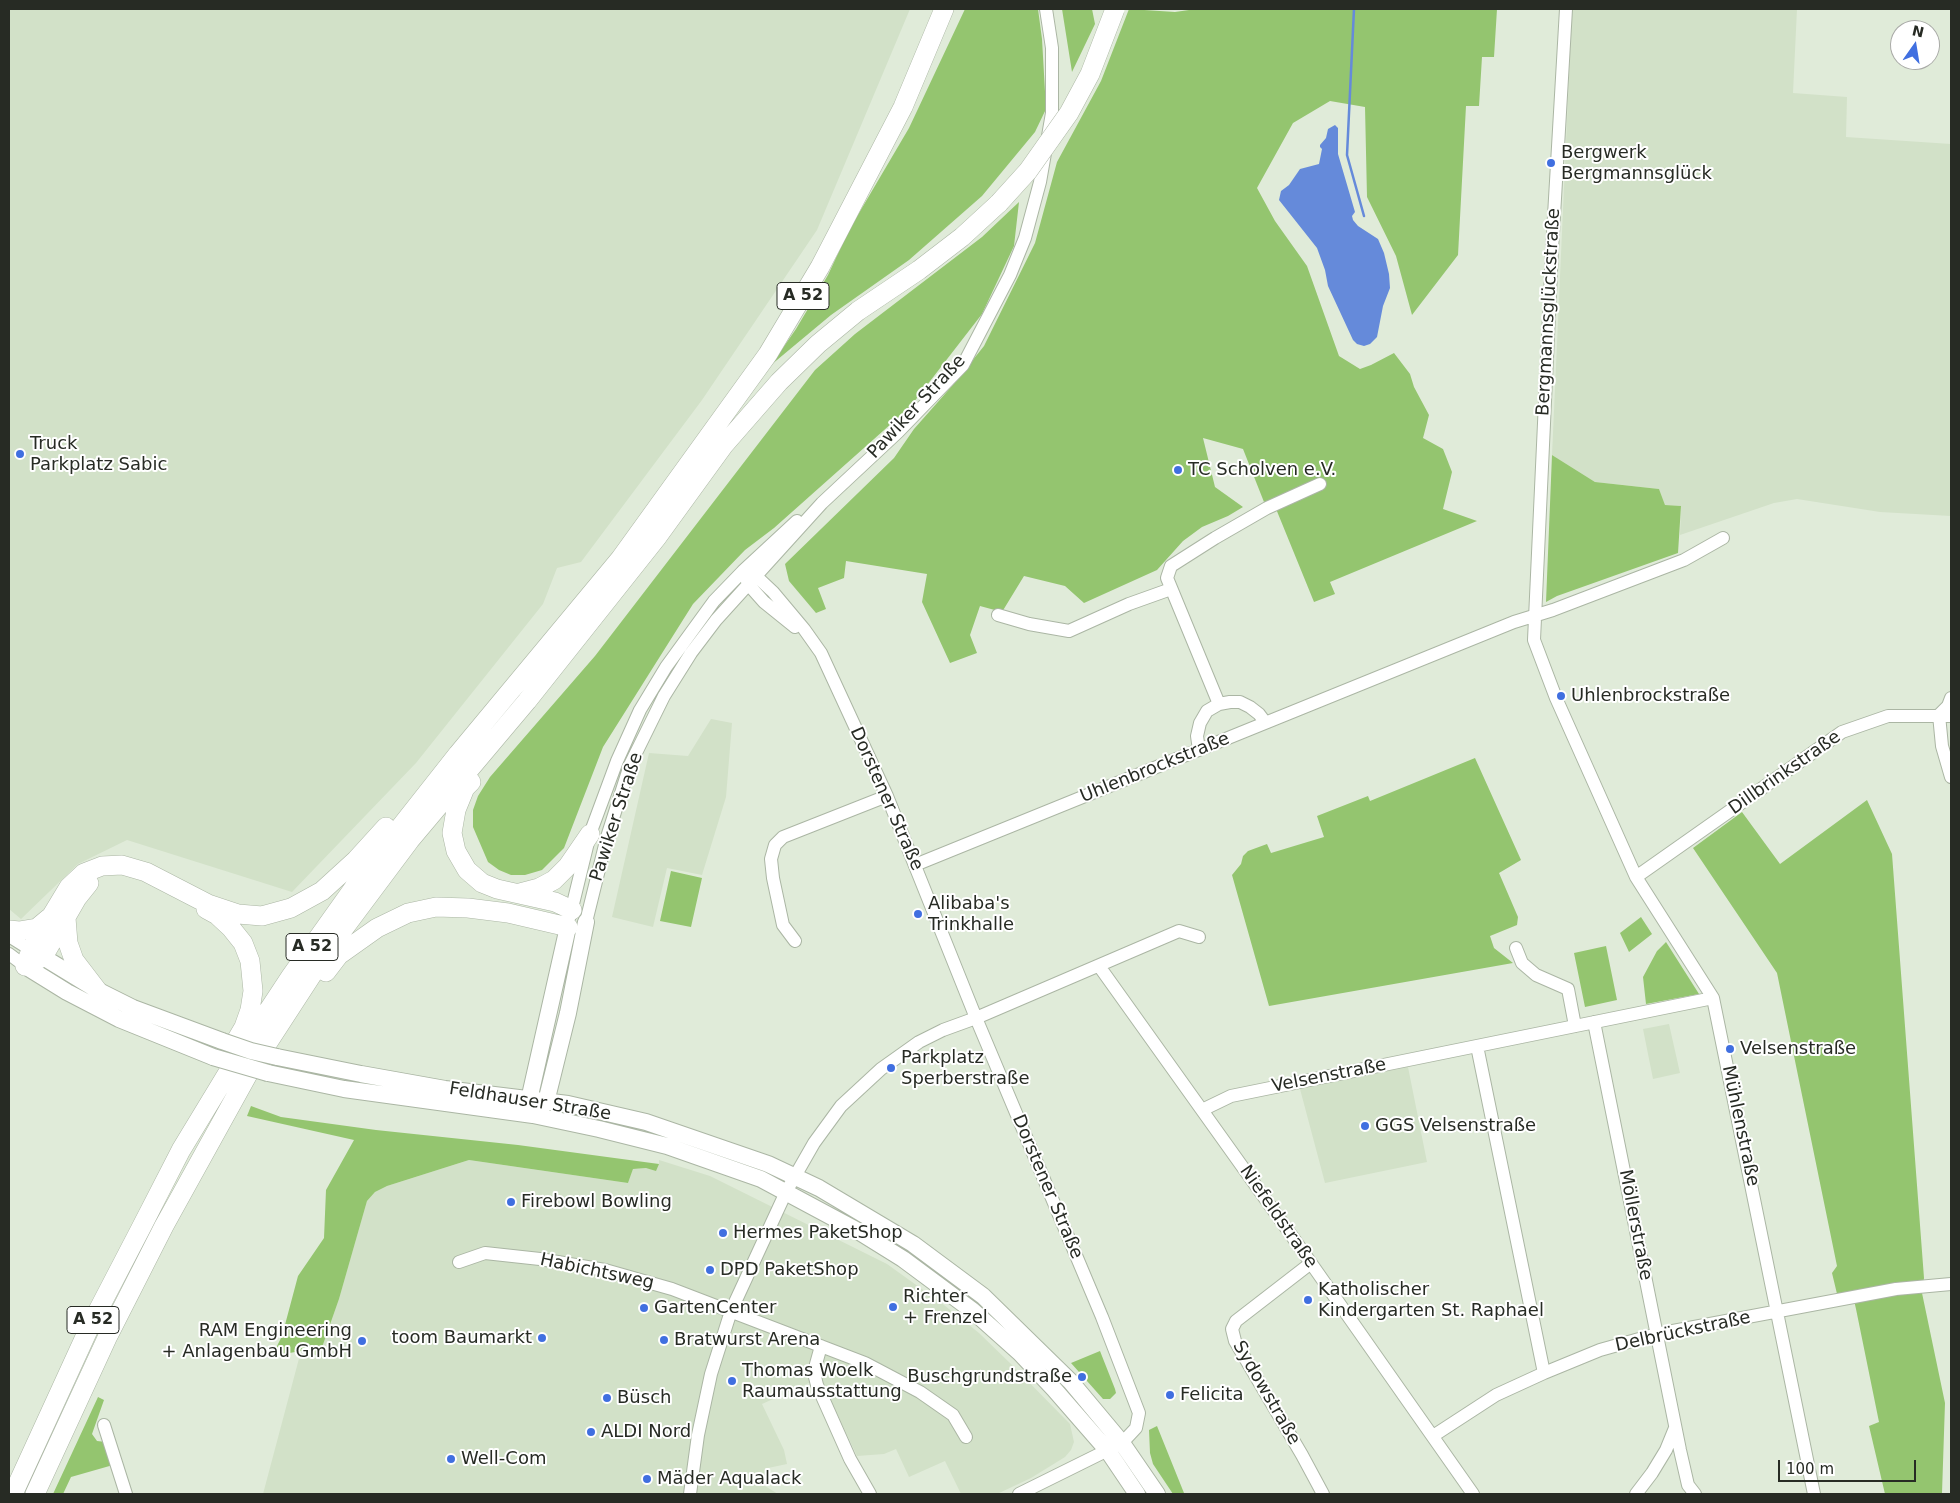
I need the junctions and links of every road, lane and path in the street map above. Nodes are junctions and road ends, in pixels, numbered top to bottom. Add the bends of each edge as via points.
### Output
1 (944, 9) edge
2 (1046, 9) edge
3 (1115, 9) edge
4 (1566, 9) edge
5 (1320, 484) dead end
6 (822, 503) junction
7 (1723, 538) dead end
8 (743, 571) junction
9 (752, 580) junction
10 (1171, 589) junction
11 (998, 614) dead end
12 (1534, 616) junction
13 (1951, 698) edge
14 (527, 701) junction
15 (1219, 704) junction
16 (1945, 715) edge
17 (1265, 722) junction
18 (1199, 750) junction
19 (458, 754) junction
20 (1951, 777) edge
21 (887, 796) junction
22 (590, 834) junction
23 (915, 865) junction
24 (1636, 877) junction
25 (512, 893) junction
26 (58, 918) junction
27 (570, 918) junction
28 (586, 922) junction
29 (9, 930) edge
30 (9, 936) edge
31 (1199, 937) dead end
32 (795, 941) dead end
33 (1516, 948) dead end
34 (9, 954) edge
35 (33, 958) junction
36 (1099, 966) junction
37 (98, 990) junction
38 (1713, 998) junction
39 (976, 1018) junction
40 (1594, 1022) junction
41 (1576, 1026) junction
42 (268, 1039) junction
43 (1476, 1046) junction
44 (546, 1102) junction
45 (531, 1107) junction
46 (1202, 1110) junction
47 (181, 1150) junction
48 (794, 1176) junction
49 (786, 1192) junction
50 (459, 1262) dead end
51 (1311, 1263) junction
52 (1951, 1284) edge
53 (731, 1311) junction
54 (1778, 1312) junction
55 (1657, 1334) junction
56 (821, 1346) junction
57 (1544, 1373) junction
58 (104, 1425) dead end
59 (1675, 1428) junction
60 (1433, 1436) junction
61 (966, 1437) dead end
62 (1122, 1443) junction
63 (1108, 1451) junction
64 (1036, 1491) edge
65 (13, 1494) edge
66 (36, 1494) edge
67 (126, 1494) edge
68 (690, 1494) edge
69 (870, 1494) edge
70 (1019, 1494) edge
71 (1138, 1494) edge
72 (1157, 1494) edge
73 (1323, 1494) edge
74 (1473, 1494) edge
75 (1636, 1494) edge
76 (1695, 1494) edge
77 (1814, 1494) edge

1 - 19 highway, A 52 via 899,115 820,267 768,354 620,559
2 - 6 street, Pawiker Straße via 1052,48 1052,113 1040,182 1010,275 963,365
3 - 14 highway, A 52, bridge via 1090,74 1039,156 999,202 962,237 920,270 858,311 778,382 724,445 658,536
4 - 12 street, Bergmannsglückstraße
5 - 10 street via 1268,508 1171,566 1166,578
6 - 8 street, Pawiker Straße via 788,528
6 - 9 street, Pawiker Straße
7 - 12 street, Uhlenbrockstraße via 1684,560
8 - 9 street, Dorstener Straße
8 - 22 street, Pawiker Straße via 692,630 640,710
9 - 21 street, Dorstener Straße via 773,592 821,654
9 - 28 street, Pawiker Straße via 691,653 664,696 630,765 607,837
10 - 11 street via 1069,631 1029,624
10 - 15 street
12 - 17 street, Uhlenbrockstraße
12 - 24 street, Mühlenstraße via 1537,650
13 - 16 street
14 - 25 highway via 512,731 466,788 456,810 452,833 456,851 467,870 482,883
14 - 42 highway, A 52 via 410,840 330,947
15 - 17 street via 1235,702 1250,706
15 - 18 street via 1207,711 1200,723 1196,736
16 - 20 street via 1942,746
16 - 24 street, Dillbrinkstraße via 1888,716 1842,732
17 - 18 street, Uhlenbrockstraße
18 - 23 street, Uhlenbrockstraße
19 - 26 highway via 446,760 356,860 322,891 291,908 262,916 238,914 208,904 146,872 122,865 102,866 84,873 69,887
19 - 47 highway, A 52 via 365,872 291,976
21 - 23 street, Dorstener Straße
21 - 32 street via 783,837 775,845 770,859 775,888 783,925
22 - 25 highway via 554,880 539,888
22 - 27 street, Pawiker Straße
23 - 39 street, Dorstener Straße
24 - 38 street, Mühlenstraße
25 - 27 highway via 555,902
26 - 29 highway via 37,928
26 - 35 highway
26 - 37 highway via 74,960
26 - 47 highway via 89,883 104,875 128,873 158,884 217,916 243,943 253,976 250,1010 244,1027 192,1118
27 - 28 street
27 - 42 highway via 436,907 408,913 377,928 339,955
27 - 45 main road, Pawiker Straße
28 - 44 main road, Pawiker Straße
30 - 35 street, Feldhauser Straße
31 - 36 street via 1179,931
33 - 41 street via 1522,963 1536,975 1568,989
34 - 35 street, Feldhauser Straße
35 - 37 main road, Feldhauser Straße
35 - 45 main road, Feldhauser Straße, bridge via 67,992 119,1019 213,1057 344,1089
36 - 39 street
36 - 46 street, Niefeldstraße
37 - 45 main road, Feldhauser Straße, bridge via 133,1008 251,1051
38 - 40 street, Velsenstraße
38 - 54 street, Mühlenstraße
39 - 48 street via 919,1042 864,1083 831,1117
39 - 62 street, Dorstener Straße via 1134,1398 1139,1413 1136,1428
40 - 41 street, Velsenstraße
40 - 55 street, Möllerstraße
41 - 43 street, Velsenstraße
42 - 66 highway, A 52 via 164,1226
43 - 46 street, Velsenstraße via 1231,1096
43 - 57 street
44 - 45 main road
44 - 48 main road, Feldhauser Straße via 646,1122
45 - 49 main road, Feldhauser Straße via 667,1146 761,1178
46 - 51 street, Niefeldstraße
47 - 65 highway, A 52 via 90,1326
48 - 49 street
48 - 62 main road, Feldhauser Straße via 913,1244 983,1296 1071,1382
49 - 53 street
49 - 63 main road, Feldhauser Straße via 903,1259 973,1311 1020,1353
50 - 53 street, Habichtsweg via 485,1253 571,1264 639,1279
51 - 60 street, Niefeldstraße
51 - 73 street, Sydowstraße via 1236,1321 1232,1329 1234,1341
52 - 54 street, Delbrückstraße via 1896,1289
53 - 56 street, Habichtsweg
53 - 68 street via 711,1374
54 - 55 street, Delbrückstraße
54 - 77 street, Mühlenstraße
55 - 57 street, Delbrückstraße via 1600,1350
55 - 59 street, Möllerstraße
56 - 61 street, Habichtsweg via 865,1363 920,1392 953,1415
56 - 69 street via 816,1364 817,1386 850,1459
57 - 60 street, Delbrückstraße via 1496,1395
58 - 67 street
59 - 75 street via 1666,1450
59 - 76 street, Möllerstraße via 1688,1485
60 - 74 street, Niefeldstraße
62 - 63 street, Dorstener Straße
62 - 72 main road
63 - 64 street
63 - 71 main road
64 - 70 street

